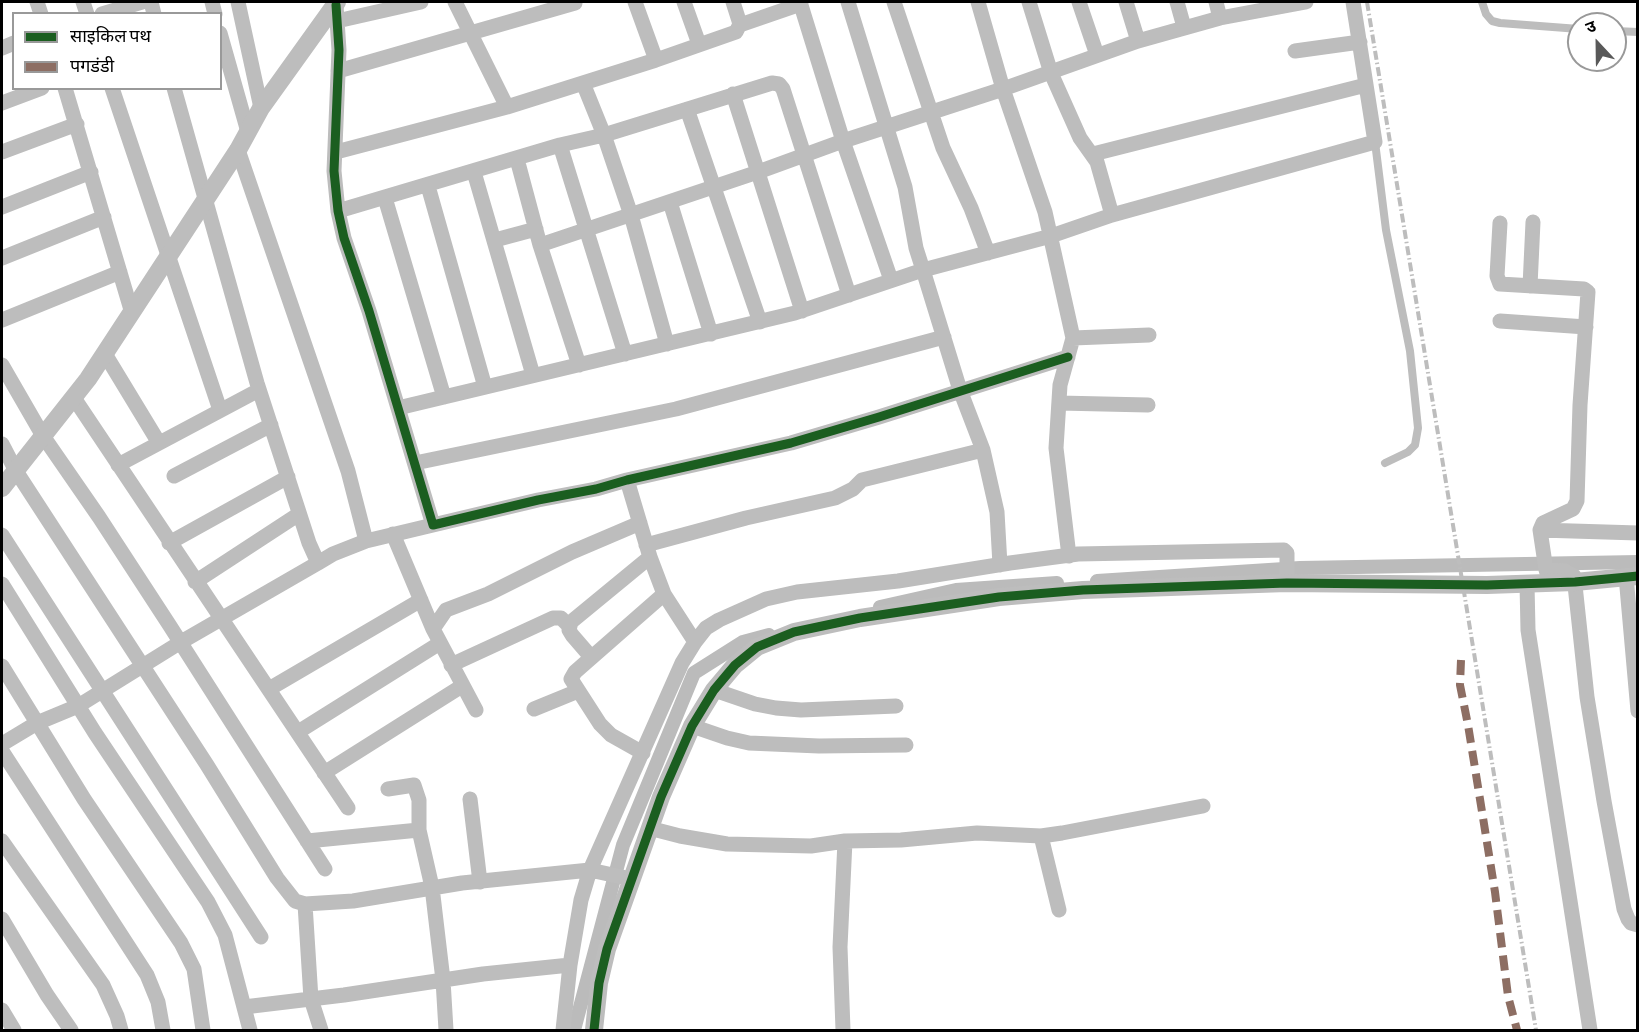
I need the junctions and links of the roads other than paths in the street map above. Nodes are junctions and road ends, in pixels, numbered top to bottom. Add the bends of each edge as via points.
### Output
1 (141, 2) edge
2 (238, 2) edge
3 (421, 2) edge
4 (455, 2) edge
5 (635, 2) edge
6 (684, 2) edge
7 (733, 2) edge
8 (848, 2) edge
9 (894, 2) edge
10 (978, 2) edge
11 (1029, 2) edge
12 (1079, 2) edge
13 (1126, 2) edge
14 (1177, 2) edge
15 (1216, 2) edge
16 (1306, 2) edge
17 (1353, 2) edge
18 (1482, 2) edge
19 (575, 3) dead end
20 (800, 3) edge
21 (1286, 3) edge
22 (337, 9) edge
23 (108, 12) edge
24 (1220, 18) junction
25 (740, 25) junction
26 (1184, 27) junction
27 (1567, 28) edge
28 (470, 33) junction
29 (222, 40) edge
30 (1138, 41) junction
31 (1360, 42) junction
32 (699, 44) junction
33 (1295, 51) dead end
34 (1097, 55) junction
35 (656, 60) junction
36 (338, 71) junction
37 (1051, 73) junction
38 (583, 83) junction
39 (1366, 85) junction
40 (1003, 89) junction
41 (37, 90) edge
42 (66, 90) edge
43 (113, 90) edge
44 (175, 90) edge
45 (732, 94) junction
46 (2, 103) edge
47 (507, 106) junction
48 (261, 108) junction
49 (687, 109) junction
50 (930, 112) junction
51 (77, 124) junction
52 (888, 126) junction
53 (248, 132) junction
54 (604, 135) junction
55 (843, 141) junction
56 (1375, 142) junction
57 (560, 145) junction
58 (238, 150) junction
59 (2, 152) edge
60 (336, 152) junction
61 (1093, 154) junction
62 (805, 156) junction
63 (517, 159) junction
64 (91, 172) junction
65 (474, 172) junction
66 (758, 172) junction
67 (428, 186) junction
68 (714, 187) junction
69 (385, 198) junction
70 (205, 201) junction
71 (670, 202) junction
72 (2, 207) edge
73 (338, 211) junction
74 (631, 215) junction
75 (1112, 215) junction
76 (104, 217) junction
77 (1533, 222) dead end
78 (1500, 223) dead end
79 (536, 230) junction
80 (588, 230) junction
81 (1051, 236) junction
82 (495, 240) junction
83 (540, 246) junction
84 (987, 253) junction
85 (168, 256) junction
86 (2, 258) edge
87 (922, 270) junction
88 (120, 272) junction
89 (891, 280) junction
90 (1530, 286) junction
91 (849, 295) junction
92 (802, 311) junction
93 (132, 313) junction
94 (2, 320) edge
95 (1500, 321) dead end
96 (760, 322) junction
97 (1586, 327) junction
98 (711, 334) junction
99 (1149, 335) dead end
100 (944, 337) junction
101 (1073, 338) junction
102 (667, 344) junction
103 (105, 354) junction
104 (626, 354) junction
105 (1068, 357) junction
106 (2, 365) edge
107 (579, 365) junction
108 (533, 375) junction
109 (485, 387) junction
110 (259, 390) junction
111 (960, 390) junction
112 (444, 397) junction
113 (74, 398) junction
114 (1059, 403) junction
115 (1148, 405) dead end
116 (398, 408) junction
117 (220, 411) junction
118 (271, 425) junction
119 (43, 436) junction
120 (159, 443) junction
121 (2, 444) edge
122 (983, 450) junction
123 (1385, 463) dead end
124 (415, 464) junction
125 (118, 465) junction
126 (16, 471) junction
127 (174, 476) dead end
128 (288, 477) junction
129 (627, 480) junction
130 (2, 488) edge
131 (299, 514) junction
132 (640, 523) junction
133 (433, 525) junction
134 (1540, 530) junction
135 (1638, 533) edge
136 (393, 534) junction
137 (2, 535) edge
138 (366, 540) junction
139 (169, 543) junction
140 (648, 551) junction
141 (1069, 556) junction
142 (318, 563) junction
143 (1000, 565) junction
144 (1632, 576) edge
145 (1287, 578) junction
146 (195, 582) junction
147 (1575, 582) junction
148 (2, 584) edge
149 (1527, 584) junction
150 (664, 594) junction
151 (421, 600) junction
152 (221, 619) junction
153 (569, 626) junction
154 (436, 636) junction
155 (181, 642) junction
156 (694, 642) junction
157 (591, 657) junction
158 (452, 665) junction
159 (2, 666) edge
160 (142, 667) junction
161 (462, 686) junction
162 (269, 689) junction
163 (102, 690) junction
164 (714, 690) junction
165 (578, 692) junction
166 (78, 706) junction
167 (896, 706) dead end
168 (534, 709) dead end
169 (476, 710) dead end
170 (1638, 711) edge
171 (38, 723) junction
172 (692, 726) junction
173 (298, 732) junction
174 (2, 744) edge
175 (906, 745) dead end
176 (2, 751) edge
177 (643, 753) junction
178 (324, 773) junction
179 (388, 789) dead end
180 (470, 799) dead end
181 (1203, 806) dead end
182 (348, 808) dead end
183 (649, 828) junction
184 (419, 830) junction
185 (1041, 836) junction
186 (2, 841) edge
187 (307, 841) junction
188 (845, 842) junction
189 (325, 868) dead end
190 (594, 871) junction
191 (626, 878) junction
192 (480, 882) junction
193 (432, 887) junction
194 (304, 904) junction
195 (1059, 910) dead end
196 (2, 919) edge
197 (1638, 926) edge
198 (261, 937) dead end
199 (570, 965) junction
200 (443, 980) junction
201 (311, 999) junction
202 (244, 1007) junction
203 (2, 1010) edge
204 (14, 1030) edge
205 (71, 1030) edge
206 (121, 1030) edge
207 (163, 1030) edge
208 (203, 1030) edge
209 (250, 1030) edge
210 (321, 1030) edge
211 (446, 1030) edge
212 (563, 1030) edge
213 (594, 1030) edge
214 (843, 1030) edge
215 (1590, 1030) edge

1 - 23 street
2 - 48 street
3 - 22 street
4 - 28 street
5 - 35 street
6 - 32 street
7 - 25 street
8 - 52 street
9 - 50 street
10 - 40 street
11 - 37 street
12 - 34 street
13 - 30 street
14 - 26 street
15 - 24 street
16 - 21 street
17 - 31 street
18 - 27 lane via 1492,21
19 - 28 street
20 - 25 street
20 - 55 street
21 - 24 street
22 - 36 street
22 - 48 street
24 - 26 street
25 - 32 street via 736,32
26 - 30 street
28 - 36 street
28 - 47 street
29 - 53 street
30 - 34 street
31 - 33 street
31 - 39 street
32 - 35 street
34 - 37 street
35 - 38 street
36 - 60 street
37 - 40 street
37 - 61 street via 1080,138
38 - 47 street
38 - 54 street
39 - 56 street
39 - 61 street
40 - 50 street
40 - 81 street
41 - 46 street
42 - 51 street
43 - 85 street
44 - 70 street
45 - 49 street
45 - 62 street via 779,84
45 - 66 street
47 - 60 street
48 - 53 street
49 - 54 street
49 - 68 street
50 - 52 street
50 - 84 street
51 - 59 street
51 - 64 street
52 - 55 street
52 - 87 street
53 - 58 street
54 - 57 street
54 - 74 street
55 - 62 street
55 - 89 street
56 - 75 street
56 - 123 lane via 1386,230 1410,351 1418,429 1415,445
57 - 63 street
57 - 80 street
58 - 70 street
58 - 138 street via 348,471
60 - 73 street
61 - 75 street
62 - 66 street
62 - 91 street
63 - 65 street
63 - 79 street
64 - 72 street
64 - 76 street
65 - 67 street
65 - 82 street
66 - 68 street
66 - 92 street
67 - 69 street
67 - 109 street
68 - 71 street
68 - 96 street
69 - 73 street
69 - 112 street
70 - 85 street
70 - 110 street
71 - 74 street
71 - 98 street
73 - 116 street
74 - 80 street
74 - 102 street
75 - 81 street
76 - 86 street
76 - 88 street
77 - 90 street
78 - 90 street via 1498,283
79 - 82 street
79 - 83 street
80 - 83 street
80 - 104 street
81 - 84 street
81 - 101 street
82 - 108 street
83 - 107 street
84 - 87 street
85 - 93 street
85 - 117 street
87 - 89 street
87 - 100 street
88 - 93 street
88 - 94 street
89 - 91 street
90 - 97 street via 1586,290
91 - 92 street
92 - 96 street
93 - 103 street
95 - 97 street
96 - 98 street
97 - 134 street via 1577,501 1573,509 1543,523
98 - 102 street
99 - 101 street
100 - 111 street
100 - 124 street via 676,409
101 - 105 street
102 - 104 street
103 - 113 street
103 - 120 street
104 - 107 street
105 - 111 street
105 - 114 street
106 - 119 street
107 - 108 street
108 - 109 street
109 - 112 street
110 - 117 street
110 - 118 street
111 - 122 street
111 - 129 street via 791,443
112 - 116 street
113 - 119 street
113 - 125 street
114 - 115 street
114 - 141 street via 1056,448
116 - 124 street
117 - 120 street
118 - 127 street
118 - 128 street
119 - 126 street
119 - 155 street
120 - 125 street
121 - 126 street
122 - 140 street via 862,480 854,489 835,498 746,518
122 - 143 street via 997,512
124 - 133 street
125 - 139 street
126 - 130 street
126 - 160 street
128 - 131 street
128 - 139 street
129 - 132 street
129 - 133 street
131 - 142 street
131 - 146 street
132 - 140 street
132 - 154 street via 446,610
133 - 136 street
134 - 135 street
134 - 147 street via 1545,568 1571,573
136 - 138 street
136 - 151 street
137 - 163 street
138 - 142 street
139 - 146 street
140 - 150 street
140 - 153 street
141 - 143 street
141 - 145 street via 1284,550
142 - 152 street
143 - 156 street via 766,599 719,620
144 - 147 street
144 - 170 street
145 - 149 street via 1464,586
145 - 164 street via 999,597 860,618 794,632 757,647
146 - 152 street
147 - 149 street
147 - 197 street via 1587,697 1604,801 1624,909 1628,920
148 - 166 street
149 - 215 street via 1528,630
150 - 156 street
150 - 157 street
151 - 154 street
151 - 162 street
152 - 155 street
152 - 162 street
153 - 157 street
153 - 158 street via 561,618 553,618
154 - 158 street
154 - 173 street
155 - 160 street
155 - 187 street
156 - 177 street
157 - 165 street via 572,676
158 - 161 street
159 - 171 street
160 - 163 street
160 - 194 street via 277,878 296,901
161 - 169 street
161 - 178 street
162 - 173 street
163 - 166 street
163 - 198 street
164 - 167 street via 776,708
164 - 172 street
165 - 168 street
165 - 177 street via 611,735
166 - 171 street
166 - 202 street via 216,916 225,934
171 - 174 street
171 - 208 street via 181,943 194,969
172 - 175 street via 749,743
172 - 183 street
173 - 178 street
176 - 207 street via 147,975 158,1002
177 - 190 street
178 - 182 street
179 - 184 street via 414,785
180 - 192 street
181 - 185 street
183 - 188 street via 727,844 811,846
183 - 191 street
184 - 187 street
184 - 193 street
185 - 188 street via 977,833
185 - 195 street
186 - 206 street via 103,985
187 - 189 street
188 - 214 street via 840,947
190 - 191 street
190 - 192 street
190 - 199 street via 581,900
191 - 213 street via 599,983
192 - 193 street
193 - 194 street via 354,901
193 - 200 street
194 - 201 street
196 - 205 street
199 - 200 street
199 - 212 street
200 - 201 street
200 - 211 street
201 - 202 street
201 - 210 street
202 - 209 street
203 - 204 street

